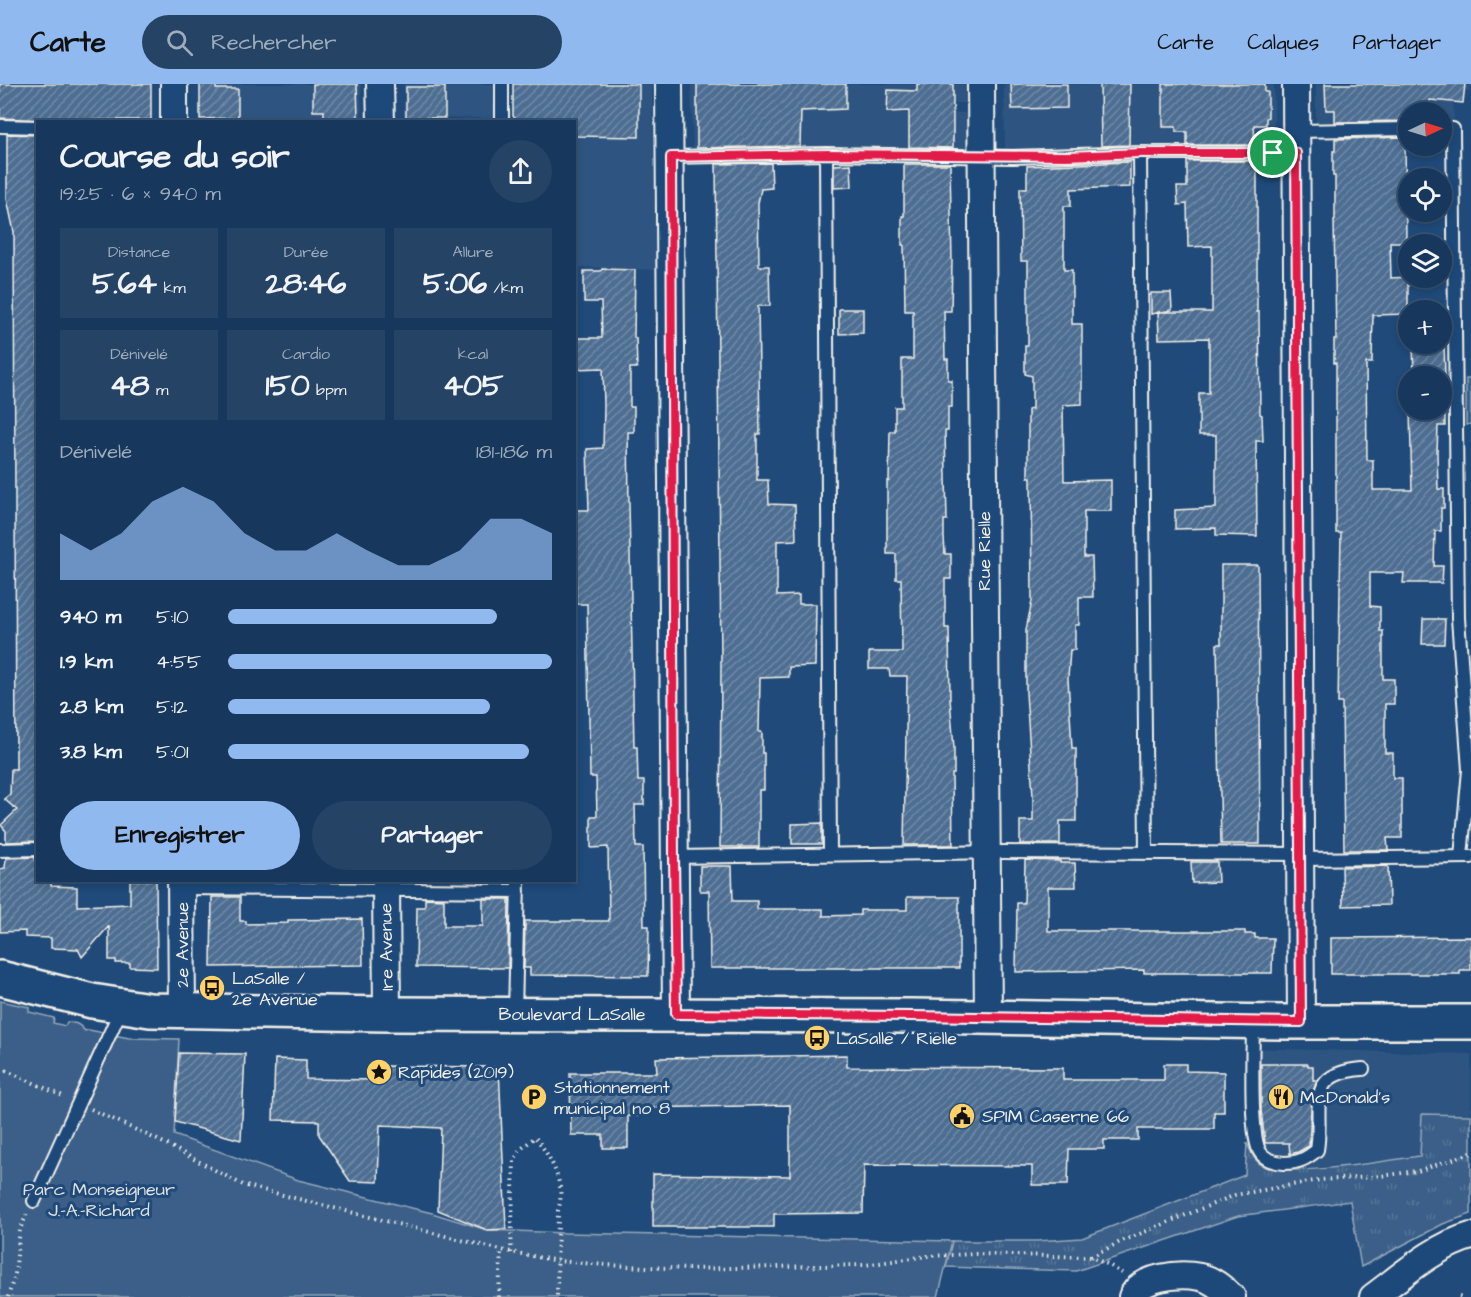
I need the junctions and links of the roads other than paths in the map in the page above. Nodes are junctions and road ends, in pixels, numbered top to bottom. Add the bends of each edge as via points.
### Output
1 (174, 84) edge
2 (380, 84) edge
3 (502, 84) edge
4 (669, 84) edge
5 (981, 84) edge
6 (1296, 84) edge
7 (174, 120) edge
8 (381, 120) edge
9 (502, 120) edge
10 (0, 126) edge
11 (36, 127) edge
12 (1452, 129) edge
13 (1398, 130) edge
14 (1296, 142) junction
15 (1140, 153) junction
16 (826, 154) junction
17 (981, 156) junction
18 (671, 157) junction
19 (36, 849) edge
20 (0, 850) edge
21 (1146, 852) junction
22 (830, 853) junction
23 (987, 853) junction
24 (674, 856) junction
25 (1301, 856) junction
26 (1466, 857) edge
27 (182, 884) edge
28 (284, 884) edge
29 (386, 886) edge
30 (518, 886) edge
31 (0, 978) edge
32 (123, 1006) junction
33 (182, 1010) junction
34 (387, 1014) junction
35 (515, 1014) junction
36 (676, 1014) junction
37 (988, 1018) junction
38 (1253, 1022) junction
39 (1301, 1022) junction
40 (1471, 1022) edge
41 (1363, 1069) dead end
42 (34, 1201) dead end
43 (1471, 1236) edge
44 (1136, 1292) edge
45 (1232, 1297) edge
46 (1372, 1297) edge

1 - 7 street
2 - 8 street
3 - 9 lane
4 - 18 street
5 - 17 street, Rue Rielle
6 - 14 street
10 - 11 lane
12 - 26 lane via 1458,618 1469,770
13 - 14 lane
14 - 15 lane
14 - 25 street
15 - 17 lane
15 - 21 lane
16 - 17 lane
16 - 18 lane
16 - 22 lane
17 - 23 street, Rue Rielle
18 - 24 street
19 - 20 lane
21 - 23 lane
21 - 25 lane
22 - 23 lane
22 - 24 lane
23 - 37 street, Rue Rielle
24 - 36 street
25 - 26 lane
25 - 39 street
27 - 28 lane
27 - 33 street, 2e Avenue
28 - 29 lane
29 - 30 lane
29 - 34 street, 1re Avenue
30 - 35 lane
31 - 32 main road, Boulevard LaSalle
32 - 33 main road, Boulevard LaSalle
32 - 42 lane
33 - 34 main road, Boulevard LaSalle
34 - 35 main road, Boulevard LaSalle
35 - 36 main road, Boulevard LaSalle
36 - 37 main road, Boulevard LaSalle
37 - 38 main road, Boulevard LaSalle
38 - 39 main road, Boulevard LaSalle
38 - 41 lane via 1254,1135 1267,1160 1296,1163 1317,1150 1318,1096 1324,1085 1343,1072
39 - 40 main road, Boulevard LaSalle
43 - 46 street via 1440,1250
44 - 45 street via 1151,1280 1200,1277 1214,1282

